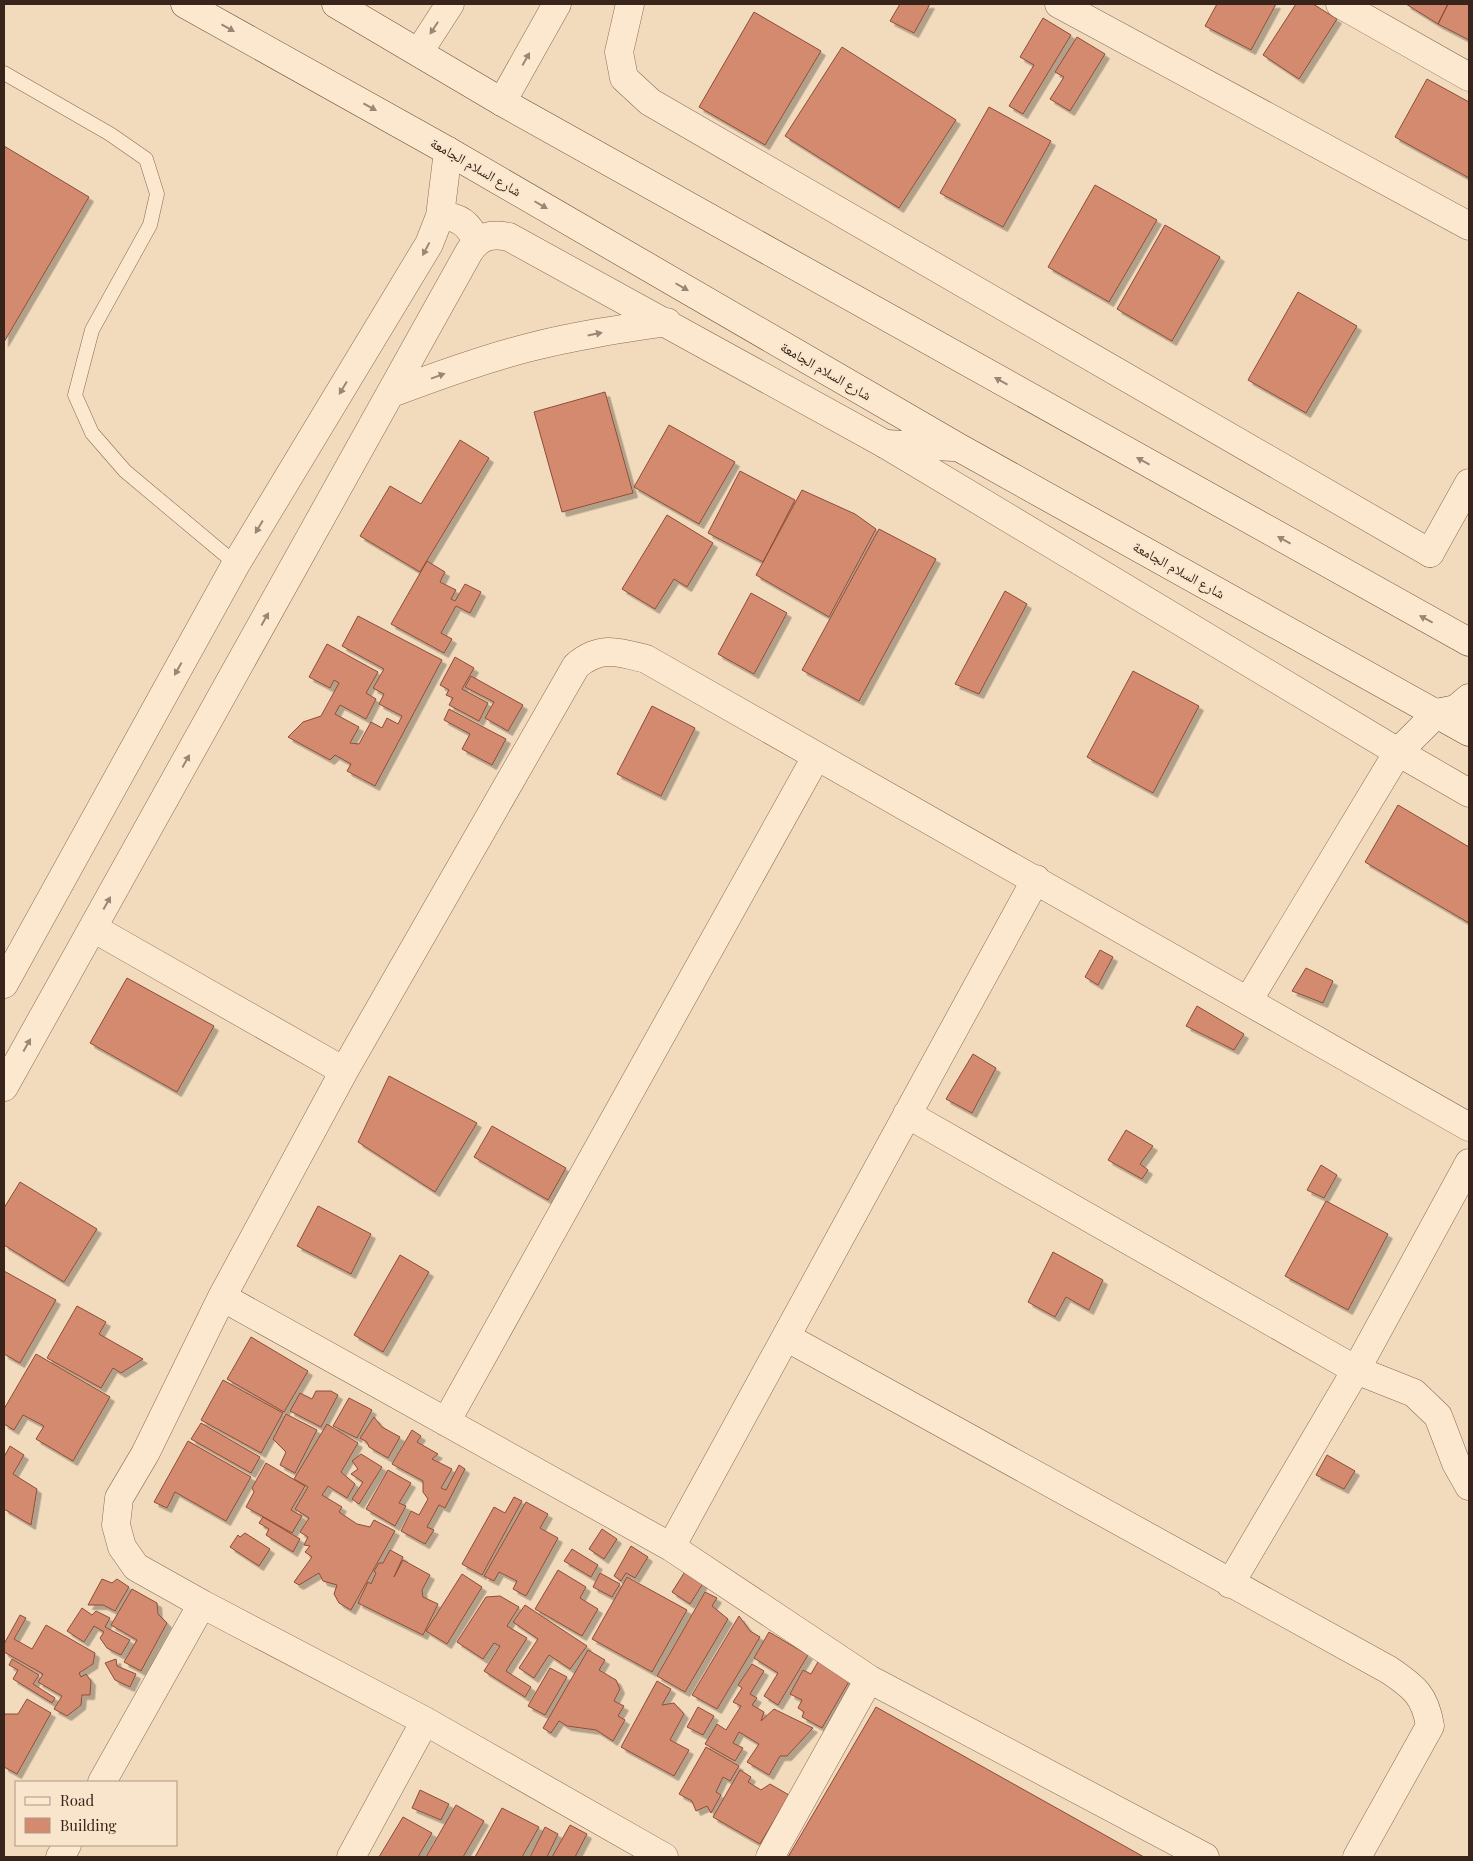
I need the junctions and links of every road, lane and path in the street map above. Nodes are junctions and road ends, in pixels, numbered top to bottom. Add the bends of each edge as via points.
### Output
1 (186, 4) edge
2 (336, 4) edge
3 (450, 4) edge
4 (557, 4) edge
5 (630, 4) edge
6 (1059, 4) edge
7 (1340, 4) edge
8 (418, 52) junction
9 (4, 73) edge
10 (1469, 77) edge
11 (502, 102) junction
12 (448, 151) junction
13 (440, 216) junction
14 (1469, 226) edge
15 (476, 242) junction
16 (667, 322) junction
17 (392, 393) junction
18 (885, 444) junction
19 (958, 447) junction
20 (1469, 483) edge
21 (236, 564) junction
22 (1469, 642) edge
23 (1469, 698) edge
24 (1437, 713) junction
25 (1469, 732) edge
26 (1398, 752) junction
27 (816, 757) junction
28 (1469, 793) edge
29 (1036, 879) junction
30 (92, 928) junction
31 (4, 984) edge
32 (1248, 1001) junction
33 (344, 1071) junction
34 (4, 1088) edge
35 (907, 1114) junction
36 (1469, 1127) edge
37 (1469, 1163) edge
38 (222, 1297) junction
39 (786, 1337) junction
40 (1356, 1370) junction
41 (446, 1422) junction
42 (1469, 1486) edge
43 (671, 1547) junction
44 (1230, 1584) junction
45 (202, 1604) junction
46 (869, 1679) junction
47 (425, 1722) junction
48 (103, 1781) edge
49 (66, 1846) edge
50 (60, 1857) edge
51 (351, 1857) edge
52 (664, 1857) edge
53 (770, 1857) edge
54 (1205, 1857) edge
55 (1357, 1857) edge

1 -> 12 street, شارع السلام الجامعة
2 - 8 street
3 -> 8 street
11 -> 4 street
5 - 20 street via 619,52 624,78 650,102 1430,553
6 - 14 street
7 - 10 street
8 - 11 street
9 - 21 lane via 110,134 146,159 157,194 150,225 92,330 75,395 92,434 125,472
22 -> 11 street
12 - 13 street
12 -> 19 street, شارع السلام الجامعة
13 - 15 street via 459,219 473,233
13 -> 21 street via 426,251
15 - 16 street via 498,234 509,237
15 - 17 street
17 -> 16 street via 459,368 527,348
16 - 18 street
30 -> 17 street
18 - 19 street
18 - 26 street
19 - 24 street, شارع السلام الجامعة
21 -> 31 street
23 - 24 street via 1456,709
24 - 25 street, شارع السلام الجامعة
24 - 26 street
26 - 28 street
26 - 32 street
27 - 29 street
27 - 33 street via 646,659 615,651 588,656 576,666
27 - 41 street
29 - 32 street
29 - 35 street
30 - 33 street
34 -> 30 street
32 - 36 street
33 - 38 street
35 - 39 street
35 - 40 street
37 - 40 street
38 - 41 street
38 - 45 street via 146,1454 119,1498 116,1524 122,1547 136,1567
39 - 43 street
39 - 44 street
40 - 42 street via 1414,1393 1438,1416 1456,1463
40 - 44 street
41 - 43 street
43 - 46 street
44 - 55 street via 1390,1670 1415,1688 1427,1708 1430,1726
45 - 47 street
45 - 48 street
46 - 53 street
46 - 54 street
47 - 51 street
47 - 52 street
49 - 50 street

